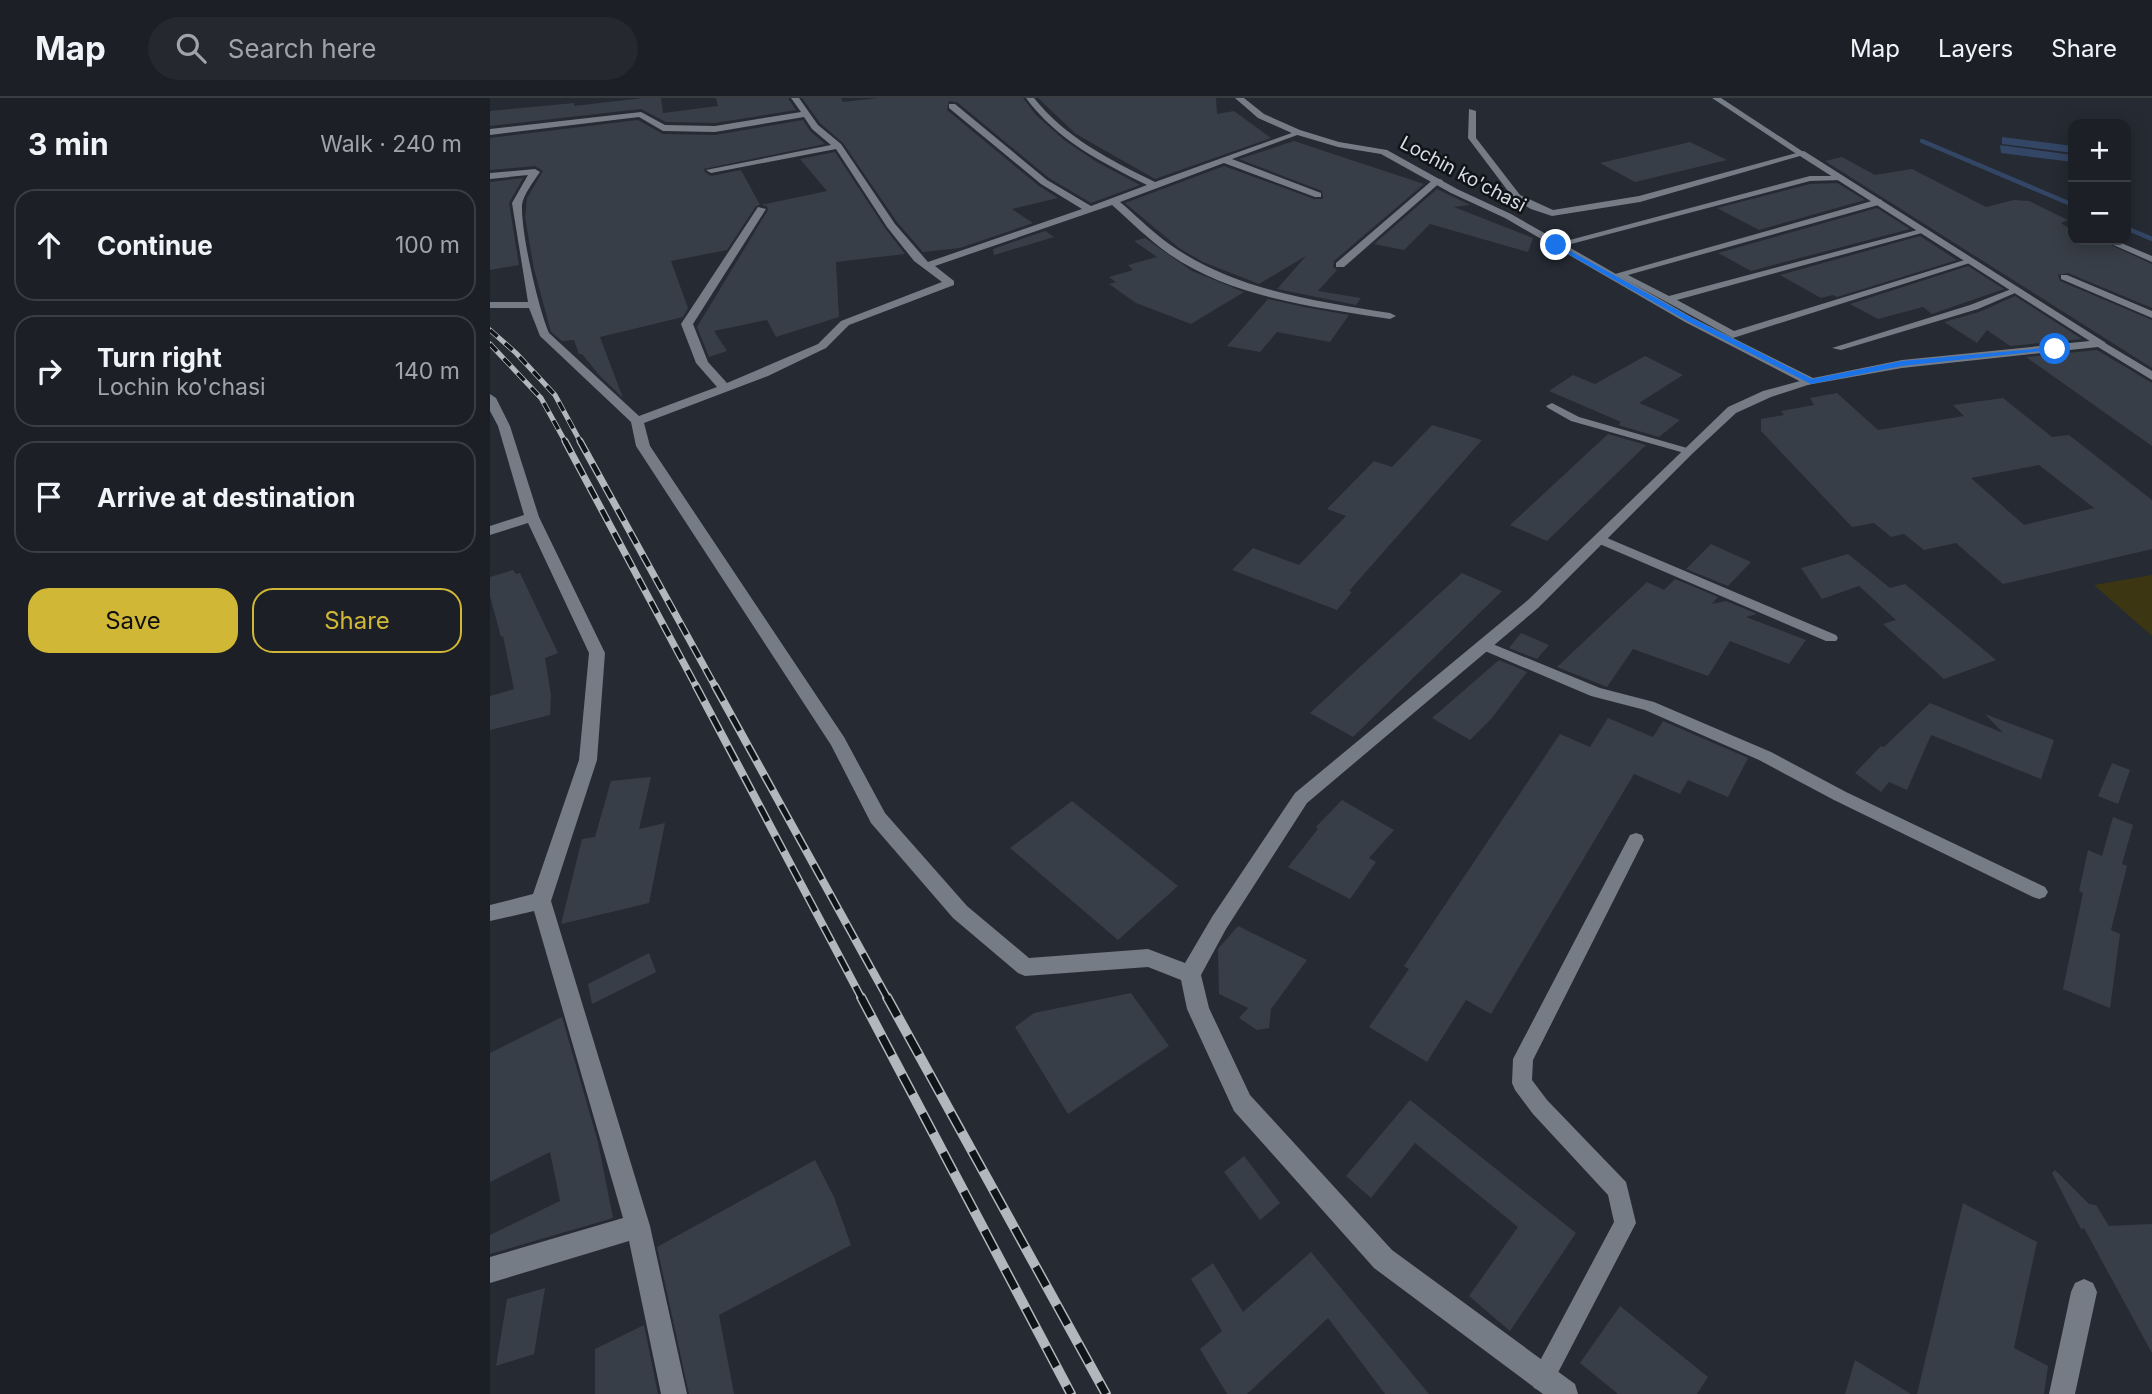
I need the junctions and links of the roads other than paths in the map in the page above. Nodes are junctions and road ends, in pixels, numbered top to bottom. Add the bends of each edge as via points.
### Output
1 (794, 98) edge
2 (1030, 98) edge
3 (1716, 98) edge
4 (1242, 99) edge
5 (952, 106) dead end
6 (1472, 111) dead end
7 (804, 114) junction
8 (490, 132) edge
9 (1297, 132) junction
10 (838, 146) junction
11 (1801, 153) junction
12 (1225, 160) junction
13 (712, 170) dead end
14 (490, 176) edge
15 (1841, 178) junction
16 (1438, 180) junction
17 (1154, 185) junction
18 (1318, 195) dead end
19 (1113, 201) junction
20 (1879, 202) junction
21 (1088, 208) junction
22 (761, 209) dead end
23 (1924, 231) junction
24 (1556, 245) junction
25 (2119, 245) edge
26 (2152, 259) edge
27 (1971, 261) junction
28 (1340, 265) dead end
29 (926, 266) junction
30 (2064, 277) dead end
31 (2017, 290) junction
32 (1667, 300) junction
33 (490, 305) edge
34 (534, 305) junction
35 (2152, 315) edge
36 (1390, 316) dead end
37 (2100, 343) junction
38 (1837, 348) dead end
39 (2152, 376) edge
40 (1811, 382) junction
41 (725, 388) junction
42 (490, 398) edge
43 (1552, 406) dead end
44 (637, 421) junction
45 (497, 428) edge
46 (1688, 450) junction
47 (533, 517) junction
48 (490, 531) edge
49 (1600, 539) junction
50 (1831, 638) dead end
51 (1483, 645) junction
52 (1636, 840) dead end
53 (2039, 892) dead end
54 (541, 901) junction
55 (490, 913) edge
56 (1189, 974) junction
57 (638, 1226) junction
58 (490, 1270) edge
59 (2084, 1292) dead end
60 (1542, 1380) junction
61 (674, 1394) edge
62 (1565, 1394) edge
63 (2062, 1394) edge

1 - 7 street
2 - 17 street via 1045,118 1087,149
3 - 11 lane
4 - 9 street, Lochin ko'chasi via 1261,116
5 - 21 street via 1044,182
6 - 11 street via 1472,138 1502,178 1517,197 1552,213 1640,199
7 - 8 street via 715,129 663,128 641,114
7 - 10 street
9 - 12 street
9 - 16 street, Lochin ko'chasi via 1384,152
10 - 13 street
10 - 29 street via 891,225
11 - 15 street
12 - 17 street
12 - 18 street
14 - 34 street via 535,172 517,203
15 - 20 street
15 - 24 lane via 1810,179
16 - 24 street, Lochin ko'chasi
16 - 28 street
17 - 19 street
19 - 21 street
19 - 36 street via 1175,253 1241,285 1283,298
20 - 23 street
20 - 32 lane via 1620,274
21 - 29 street
22 - 41 street via 687,324 702,363
23 - 27 street
23 - 32 lane
24 - 40 street, Lochin ko'chasi
25 - 26 lane
27 - 31 street
27 - 32 lane via 1733,335
29 - 41 street via 950,283 845,323 822,346
30 - 35 lane
31 - 37 street
31 - 38 lane
33 - 34 street
34 - 44 street via 544,334
37 - 39 street
37 - 40 street via 1902,364
40 - 46 street via 1732,410
41 - 44 street
42 - 45 street
43 - 46 lane via 1575,419
44 - 56 street via 643,446 838,742 878,818 960,912 1025,967 1148,958
45 - 47 street
46 - 49 street
47 - 48 street
47 - 54 street via 597,653 587,760
49 - 50 lane
49 - 51 street
51 - 53 lane via 1596,692 1649,706 1765,756
51 - 56 street via 1301,798
52 - 60 lane via 1523,1059 1522,1083 1618,1190 1625,1223
54 - 55 street
54 - 57 street
56 - 60 street via 1198,1009 1242,1102 1383,1259
57 - 58 street
57 - 61 street
59 - 63 street
60 - 62 street

